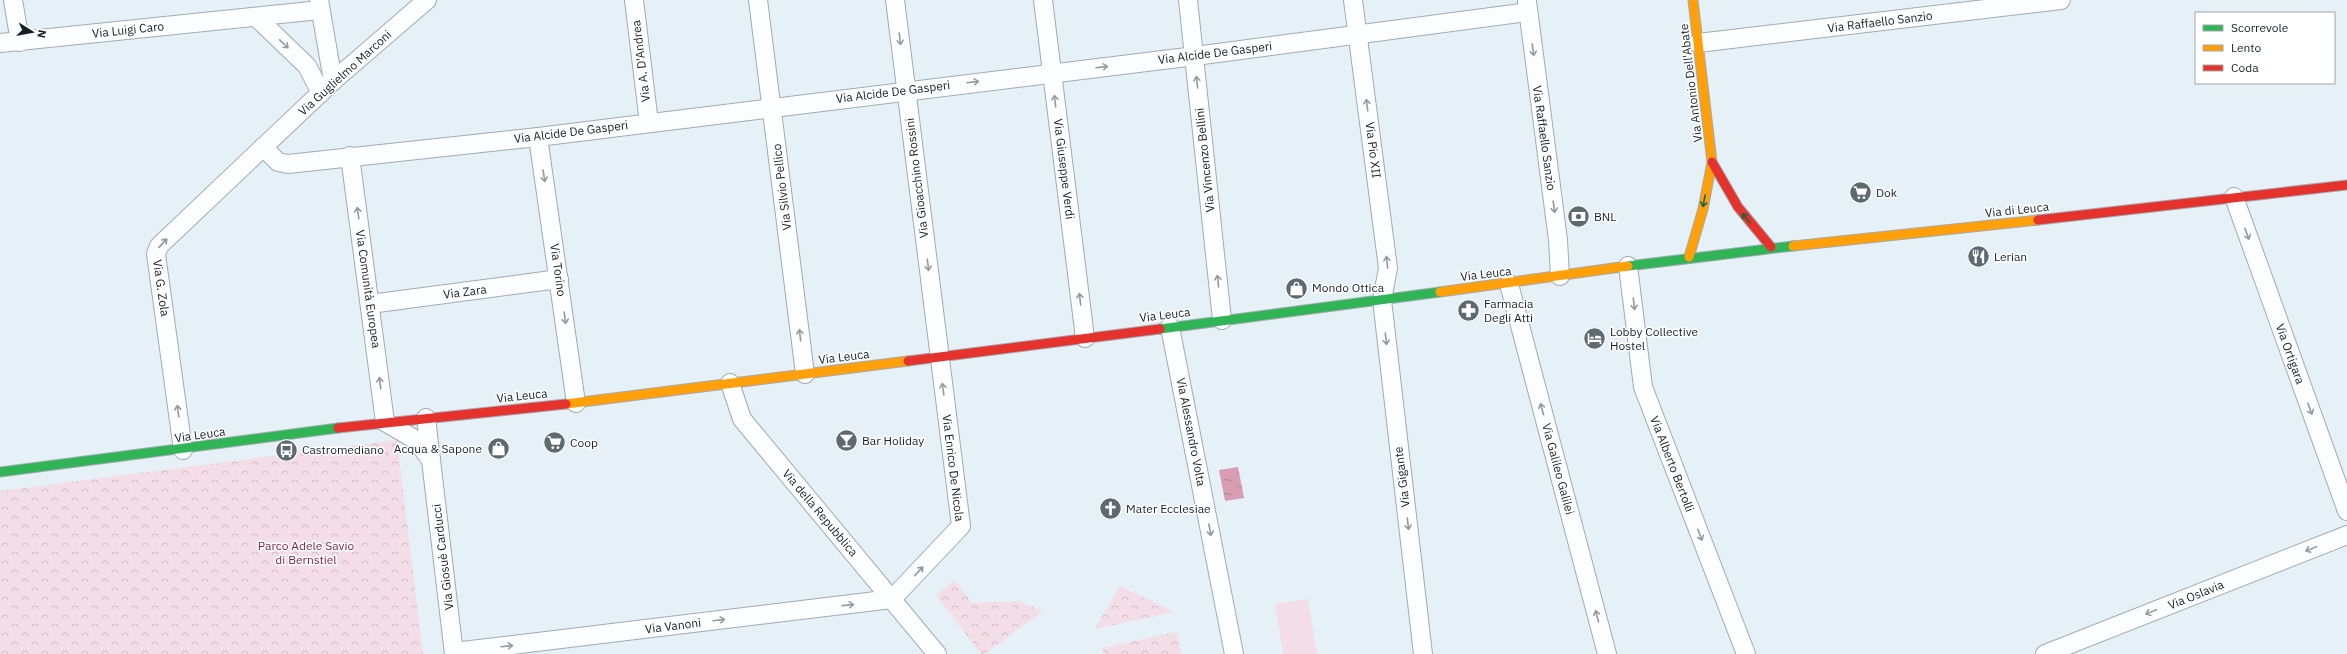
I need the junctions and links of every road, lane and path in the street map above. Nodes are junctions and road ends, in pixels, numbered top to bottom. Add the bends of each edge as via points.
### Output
1 (12, 0) edge
2 (427, 0) edge
3 (634, 0) edge
4 (758, 0) edge
5 (895, 0) edge
6 (1043, 0) edge
7 (1188, 0) edge
8 (1353, 0) edge
9 (1693, 0) edge
10 (2061, 0) edge
11 (319, 5) edge
12 (1527, 6) edge
13 (256, 17) junction
14 (1358, 35) junction
15 (20, 42) junction
16 (1698, 42) junction
17 (0, 43) edge
18 (1195, 56) junction
19 (1052, 73) junction
20 (327, 87) junction
21 (906, 90) junction
22 (772, 107) junction
23 (649, 123) junction
24 (538, 137) junction
25 (263, 148) junction
26 (350, 156) junction
27 (1712, 162) junction
28 (2347, 185) edge
29 (2234, 197) junction
30 (1771, 247) junction
31 (1689, 257) junction
32 (1628, 266) junction
33 (1560, 276) junction
34 (559, 279) junction
35 (1509, 284) junction
36 (1382, 300) junction
37 (370, 304) junction
38 (1222, 320) junction
39 (1170, 327) junction
40 (1085, 338) junction
41 (939, 357) junction
42 (805, 374) junction
43 (730, 383) junction
44 (576, 403) junction
45 (426, 418) junction
46 (385, 422) junction
47 (183, 450) junction
48 (431, 460) junction
49 (0, 472) edge
50 (2347, 511) edge
51 (2347, 535) edge
52 (892, 599) junction
53 (923, 636) junction
54 (454, 653) edge
55 (924, 654) edge
56 (938, 654) edge
57 (1234, 654) edge
58 (1423, 654) edge
59 (1607, 654) edge
60 (1746, 654) edge
61 (2045, 654) edge

1 - 15 street
2 - 20 street, Via Guglielmo Marconi
3 - 23 street, Via A. D'Andrea
4 - 22 street, Via Silvio Pellico
5 -> 21 street, Via Gioacchino Rossini
6 - 19 street, Via Giuseppe Verdi
7 - 18 street, Via Vincenzo Bellini
8 - 14 street, Via Pio XII
9 - 16 main road, Via Antonio Dell'Abate
10 - 16 street, Via Raffaello Sanzio
11 - 13 street, Via Luigi Caro
11 - 20 street
12 - 14 street, Via Alcide De Gasperi
12 -> 33 street, Via Raffaello Sanzio via 1558,240
13 - 15 street, Via Luigi Caro
13 -> 20 street
14 - 18 street, Via Alcide De Gasperi
36 -> 14 street, Via Pio XII via 1388,268
15 - 17 street, Via Luigi Caro
16 - 27 main road, Via Antonio Dell'Abate
19 -> 18 street, Via Alcide De Gasperi
38 -> 18 street, Via Vincenzo Bellini
21 -> 19 street, Via Alcide De Gasperi
40 -> 19 street, Via Giuseppe Verdi
20 - 25 street, Via Guglielmo Marconi
21 - 22 street, Via Alcide De Gasperi
21 -> 41 street, Via Gioacchino Rossini
22 - 23 street, Via Alcide De Gasperi
42 -> 22 street, Via Silvio Pellico
23 - 24 street, Via Alcide De Gasperi
24 - 26 street, Via Alcide De Gasperi
24 -> 34 street, Via Torino
25 - 26 street, Via Alcide De Gasperi via 278,162 288,164
47 -> 25 street, Via G. Zola via 156,254 159,246
37 -> 26 street, Via Comunità Europea
30 -> 27 main road, Via Antonio Dell'Abate via 1731,198
27 -> 31 main road, Via Antonio Dell'Abate via 1703,208
28 - 29 main road, Via di Leuca
29 - 30 main road, Via di Leuca via 2015,223
29 -> 50 street, Via Ortigara
30 - 31 main road, Via di Leuca
31 - 32 main road, Via Leuca
32 - 33 main road, Via Leuca
32 -> 60 street, Via Alberto Bertolli via 1643,387
33 - 35 main road, Via Leuca
34 - 37 street, Via Zara
34 -> 44 street, Via Torino
35 - 36 main road, Via Leuca
59 -> 35 street, Via Galileo Galilei
36 - 38 main road, Via Leuca
36 -> 58 street, Via Gigante
46 -> 37 street, Via Comunità Europea
38 - 39 main road, Via Leuca
39 - 40 main road, Via Leuca
39 -> 57 street, Via Alessandro Volta
40 - 41 main road, Via Leuca
41 - 42 main road, Via Leuca
52 -> 41 street, Via Enrico De Nicola via 962,526
42 - 43 main road, Via Leuca
43 - 44 main road, Via Leuca
43 - 52 street, Via della Repubblica via 742,419
44 - 45 main road, Via Leuca
45 - 46 main road, Via Leuca
45 - 48 street, Via Giosuè Carducci
46 - 47 main road, Via Leuca
46 - 48 street via 416,440
47 - 49 main road, Via Leuca
48 - 54 street, Via Giosuè Carducci
51 -> 61 street, Via Oslavia
52 - 53 street, Via della Repubblica
54 -> 52 street, Via Vanoni
53 - 55 street
53 - 56 street, Via della Repubblica

